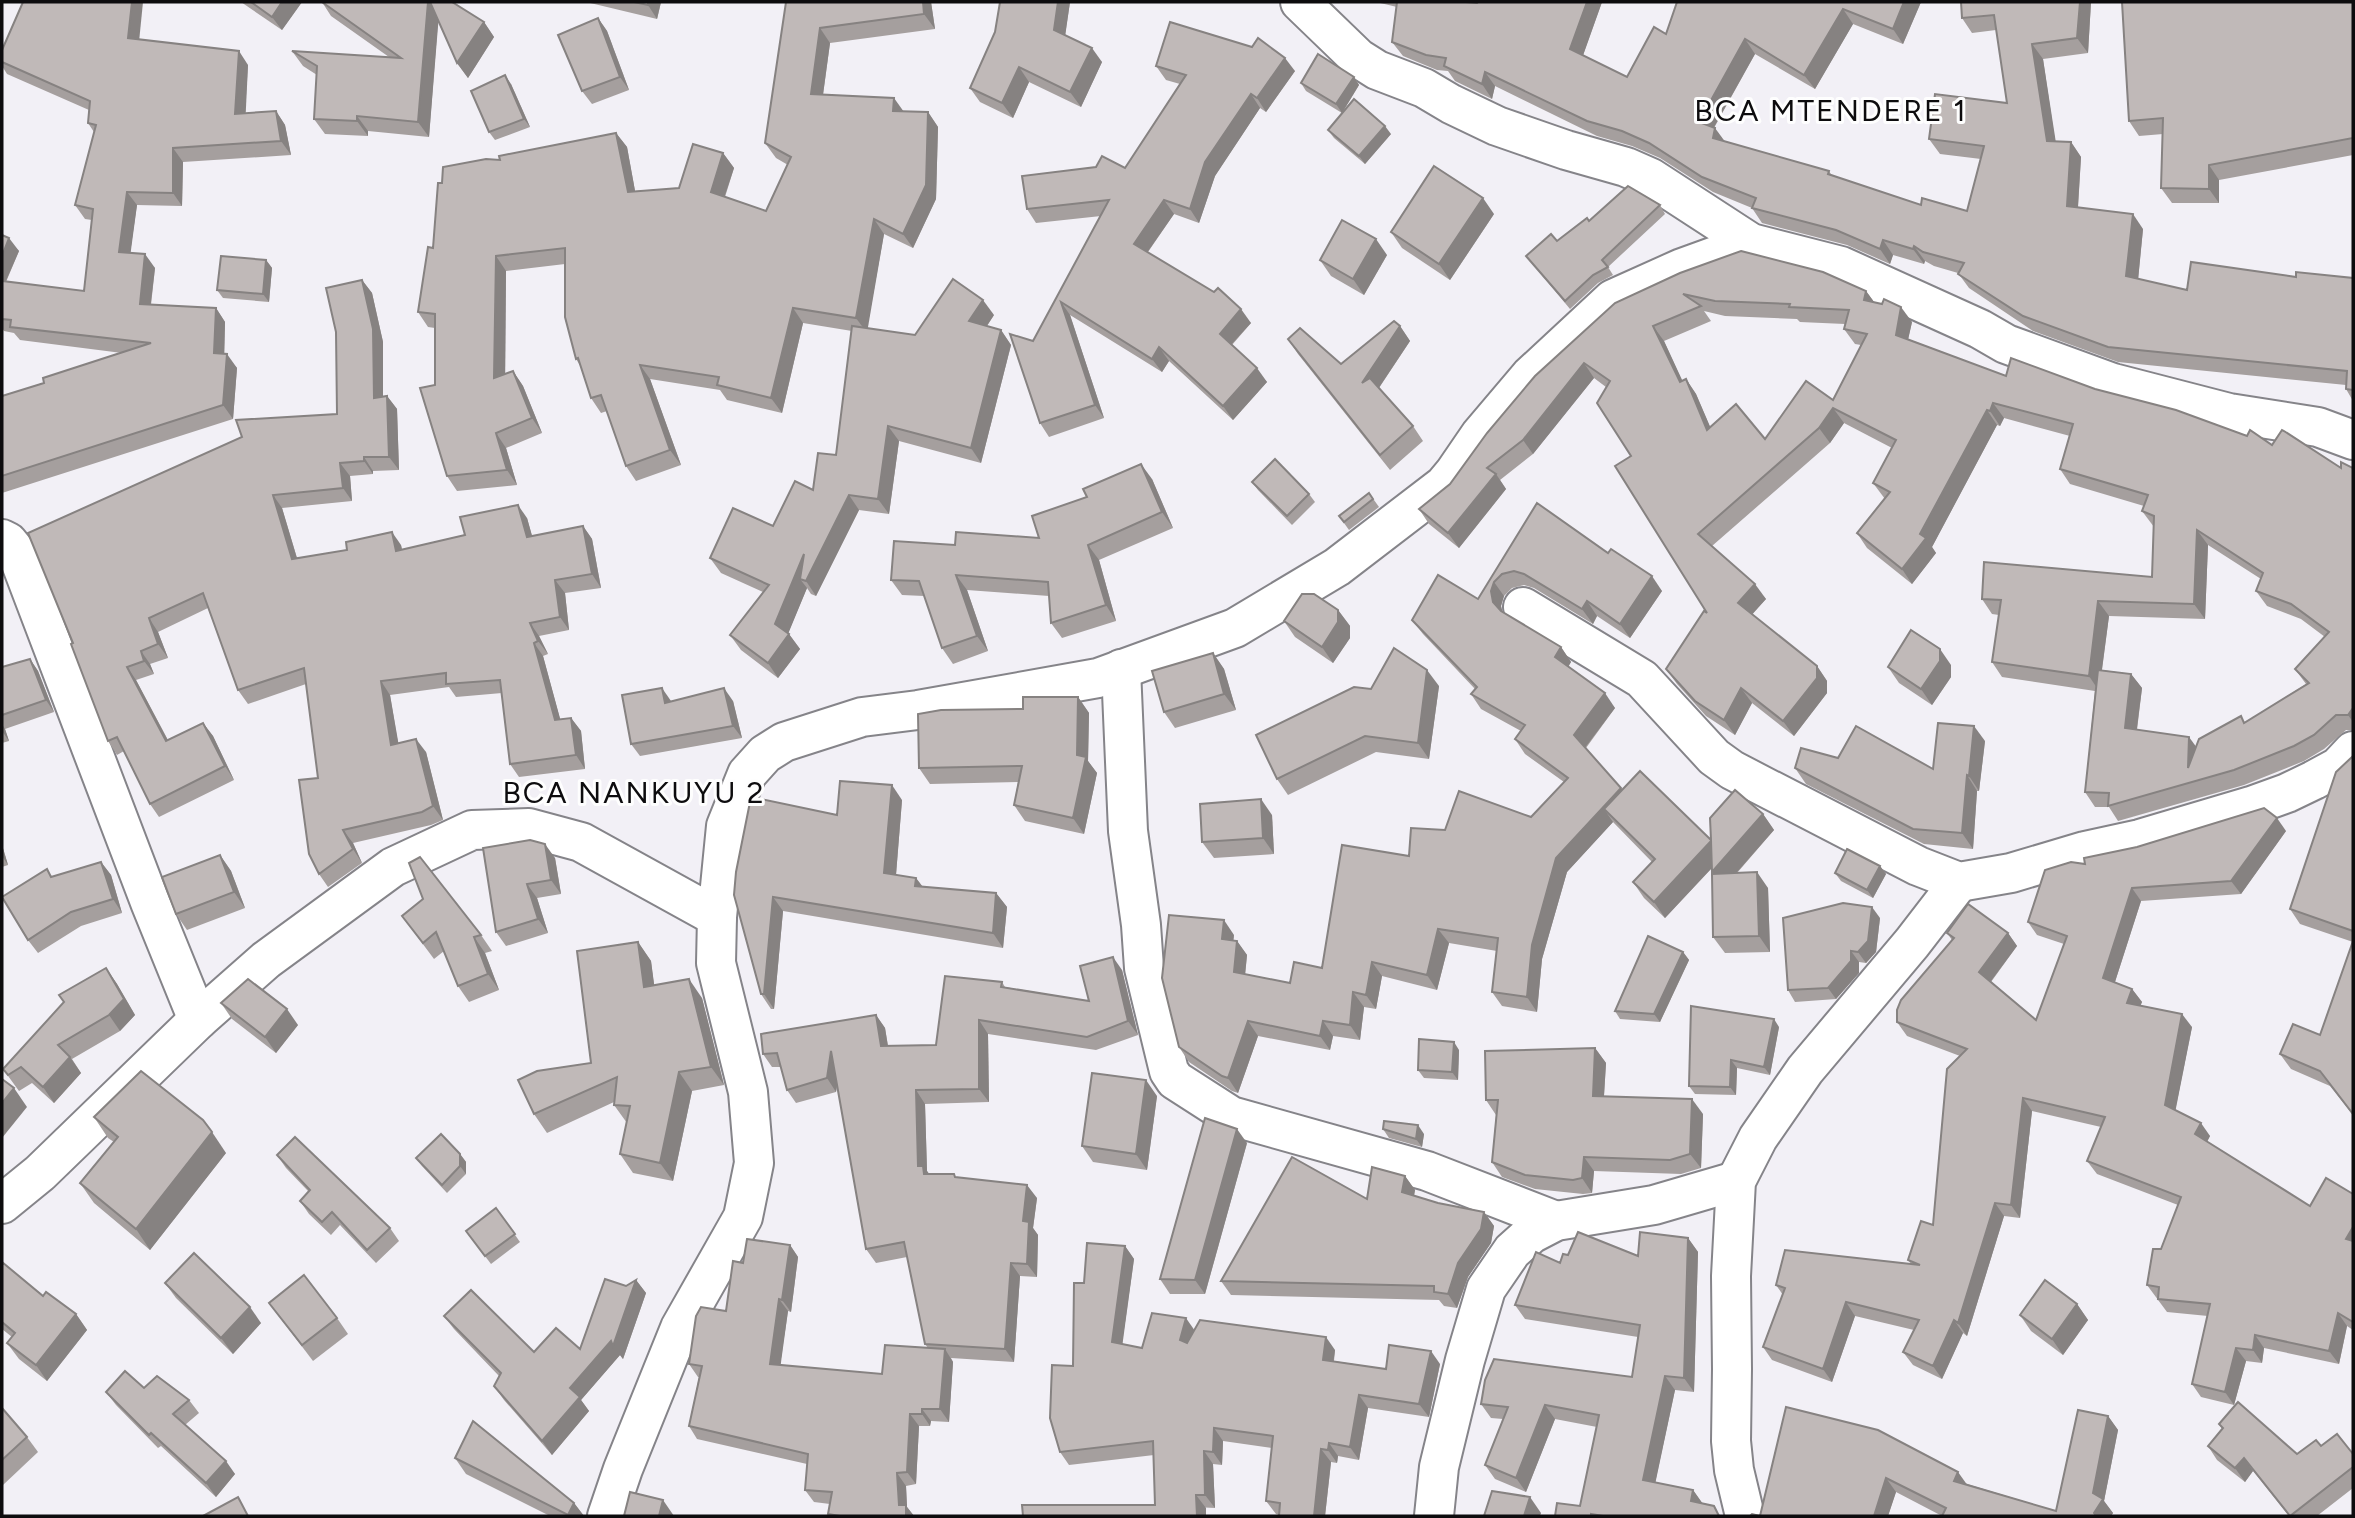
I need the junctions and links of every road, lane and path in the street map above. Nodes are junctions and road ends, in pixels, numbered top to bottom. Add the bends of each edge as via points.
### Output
1 (1300, 2) edge
2 (1751, 243) junction
3 (2353, 440) edge
4 (2, 539) edge
5 (1523, 607) dead end
6 (1121, 670) junction
7 (2353, 751) edge
8 (1959, 882) junction
9 (717, 917) junction
10 (198, 1020) junction
11 (1736, 1181) junction
12 (2, 1204) edge
13 (1556, 1222) junction
14 (607, 1516) edge
15 (1434, 1516) edge
16 (1745, 1516) edge

1 - 2 street via 1358,58 1377,70 1424,88 1497,126 1651,178
2 - 3 street via 1841,266 2006,344 2113,383 2228,413 2318,427
2 - 6 street via 1614,299 1530,376 1444,485 1337,567 1234,628
4 - 10 street via 17,553
5 - 8 street via 1642,679 1714,757 1732,770 1918,866
6 - 9 street via 1098,678 862,717 784,742 747,774 726,826
6 - 13 street via 1128,831 1144,968 1175,1080 1231,1116 1427,1171
7 - 8 street via 2338,767 2314,780 2251,806 2011,873
8 - 11 street via 1805,1070 1758,1138
9 - 10 street via 581,842 529,828 472,830 393,867 266,960
9 - 14 street via 716,963 748,1092 754,1163 743,1217 680,1328
10 - 12 street
11 - 13 street via 1654,1205
11 - 16 street via 1731,1441
13 - 15 street via 1531,1234 1512,1251 1486,1289 1439,1467

